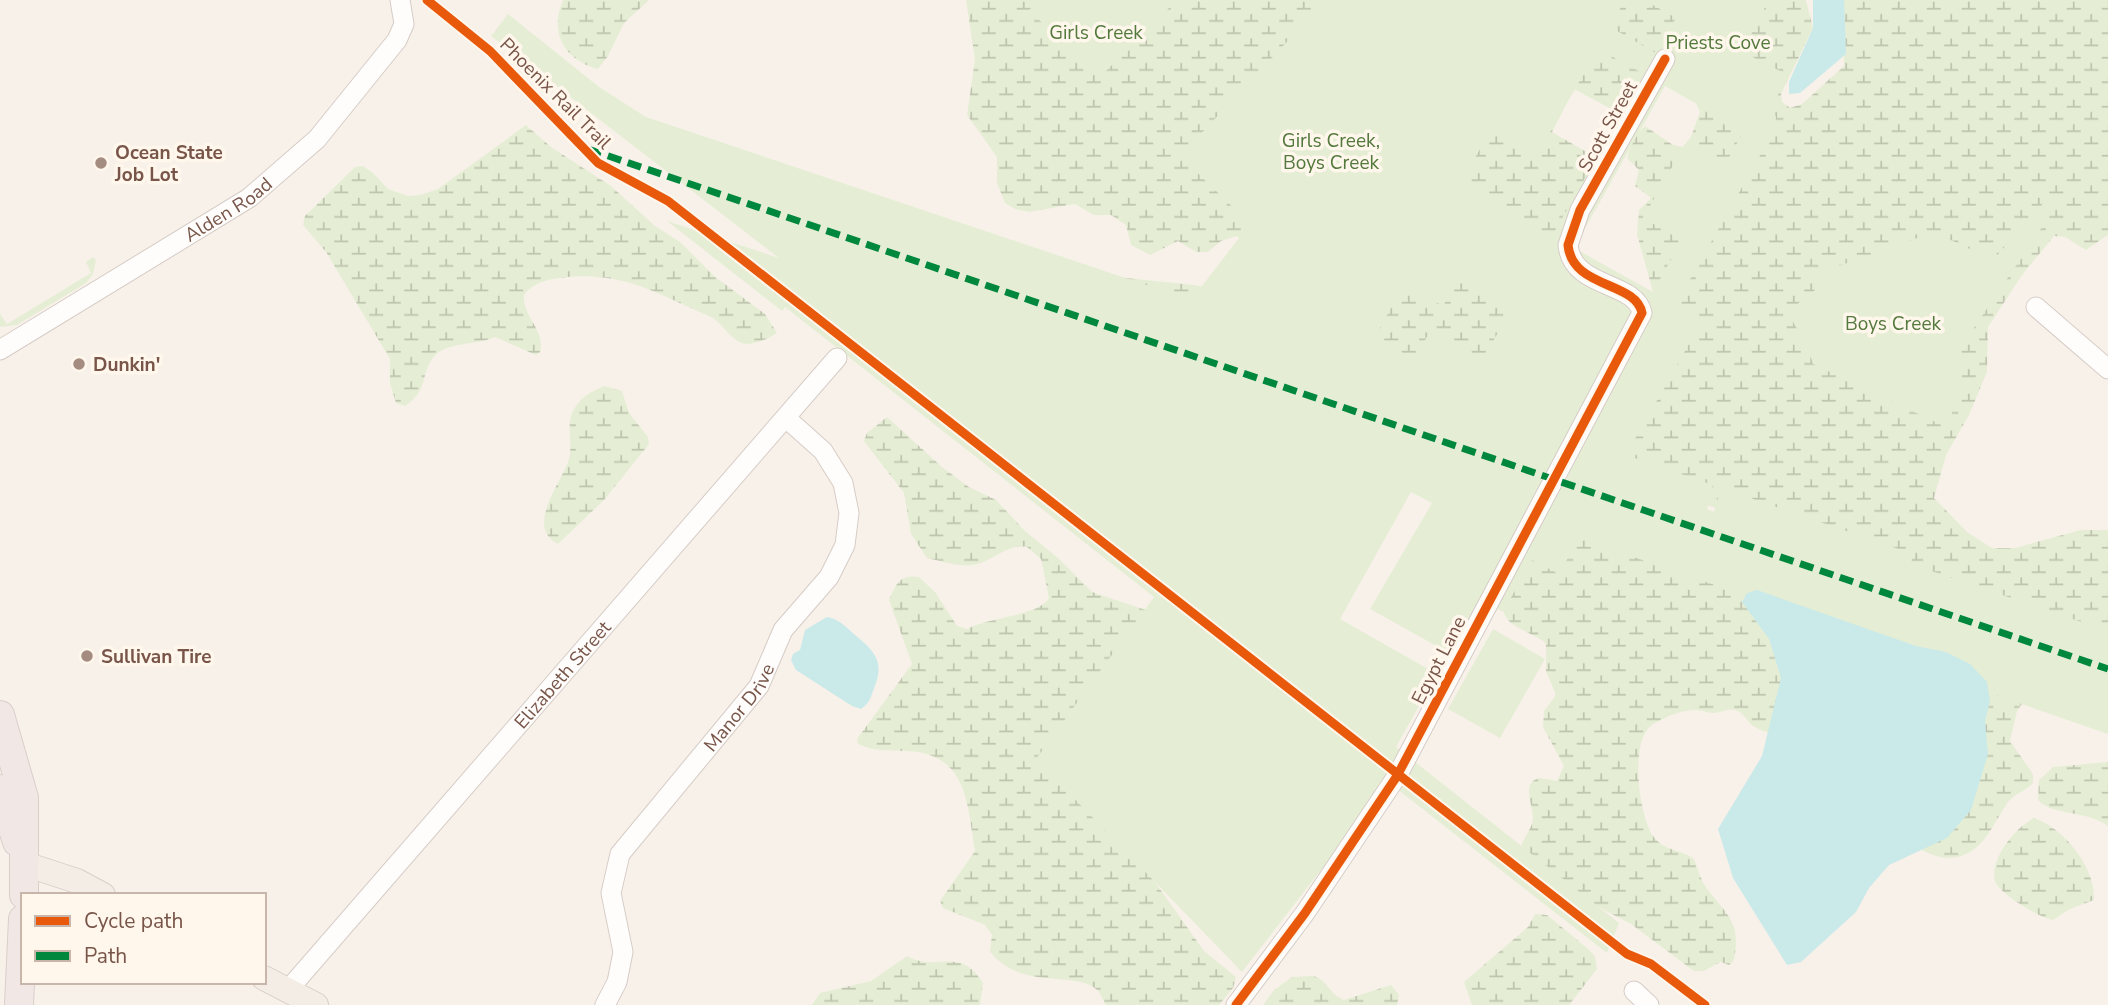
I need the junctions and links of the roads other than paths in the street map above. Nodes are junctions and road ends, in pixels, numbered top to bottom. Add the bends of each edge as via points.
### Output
1 (402, 8) edge
2 (1665, 59) dead end
3 (2036, 307) dead end
4 (1642, 313) joint
5 (0, 350) edge
6 (837, 358) dead end
7 (2108, 369) edge
8 (786, 418) junction
9 (0, 715) edge
10 (0, 789) edge
11 (25, 864) junction
12 (24, 893) edge
13 (99, 893) edge
14 (21, 962) edge
15 (266, 979) edge
16 (288, 990) junction
17 (1634, 991) dead end
18 (19, 1005) edge
19 (316, 1005) edge
20 (605, 1005) edge
21 (1236, 1005) edge
22 (1649, 1005) edge

1 - 5 street, Alden Road via 397,40 327,128 286,169 213,222
2 - 4 street, Scott Street via 1580,210 1567,246 1582,272 1635,299
3 - 7 street
4 - 21 street, Egypt Lane via 1398,773 1305,913
6 - 8 street, Elizabeth Street
8 - 16 street, Elizabeth Street
8 - 20 street, Manor Drive via 822,451 843,483 849,513 845,545 829,577 783,630 758,687 620,854 611,892 623,953 617,982
9 - 11 highway via 21,781
10 - 11 highway
11 - 12 highway
11 - 13 main road
14 - 18 highway
15 - 16 main road
16 - 19 main road
17 - 22 street

